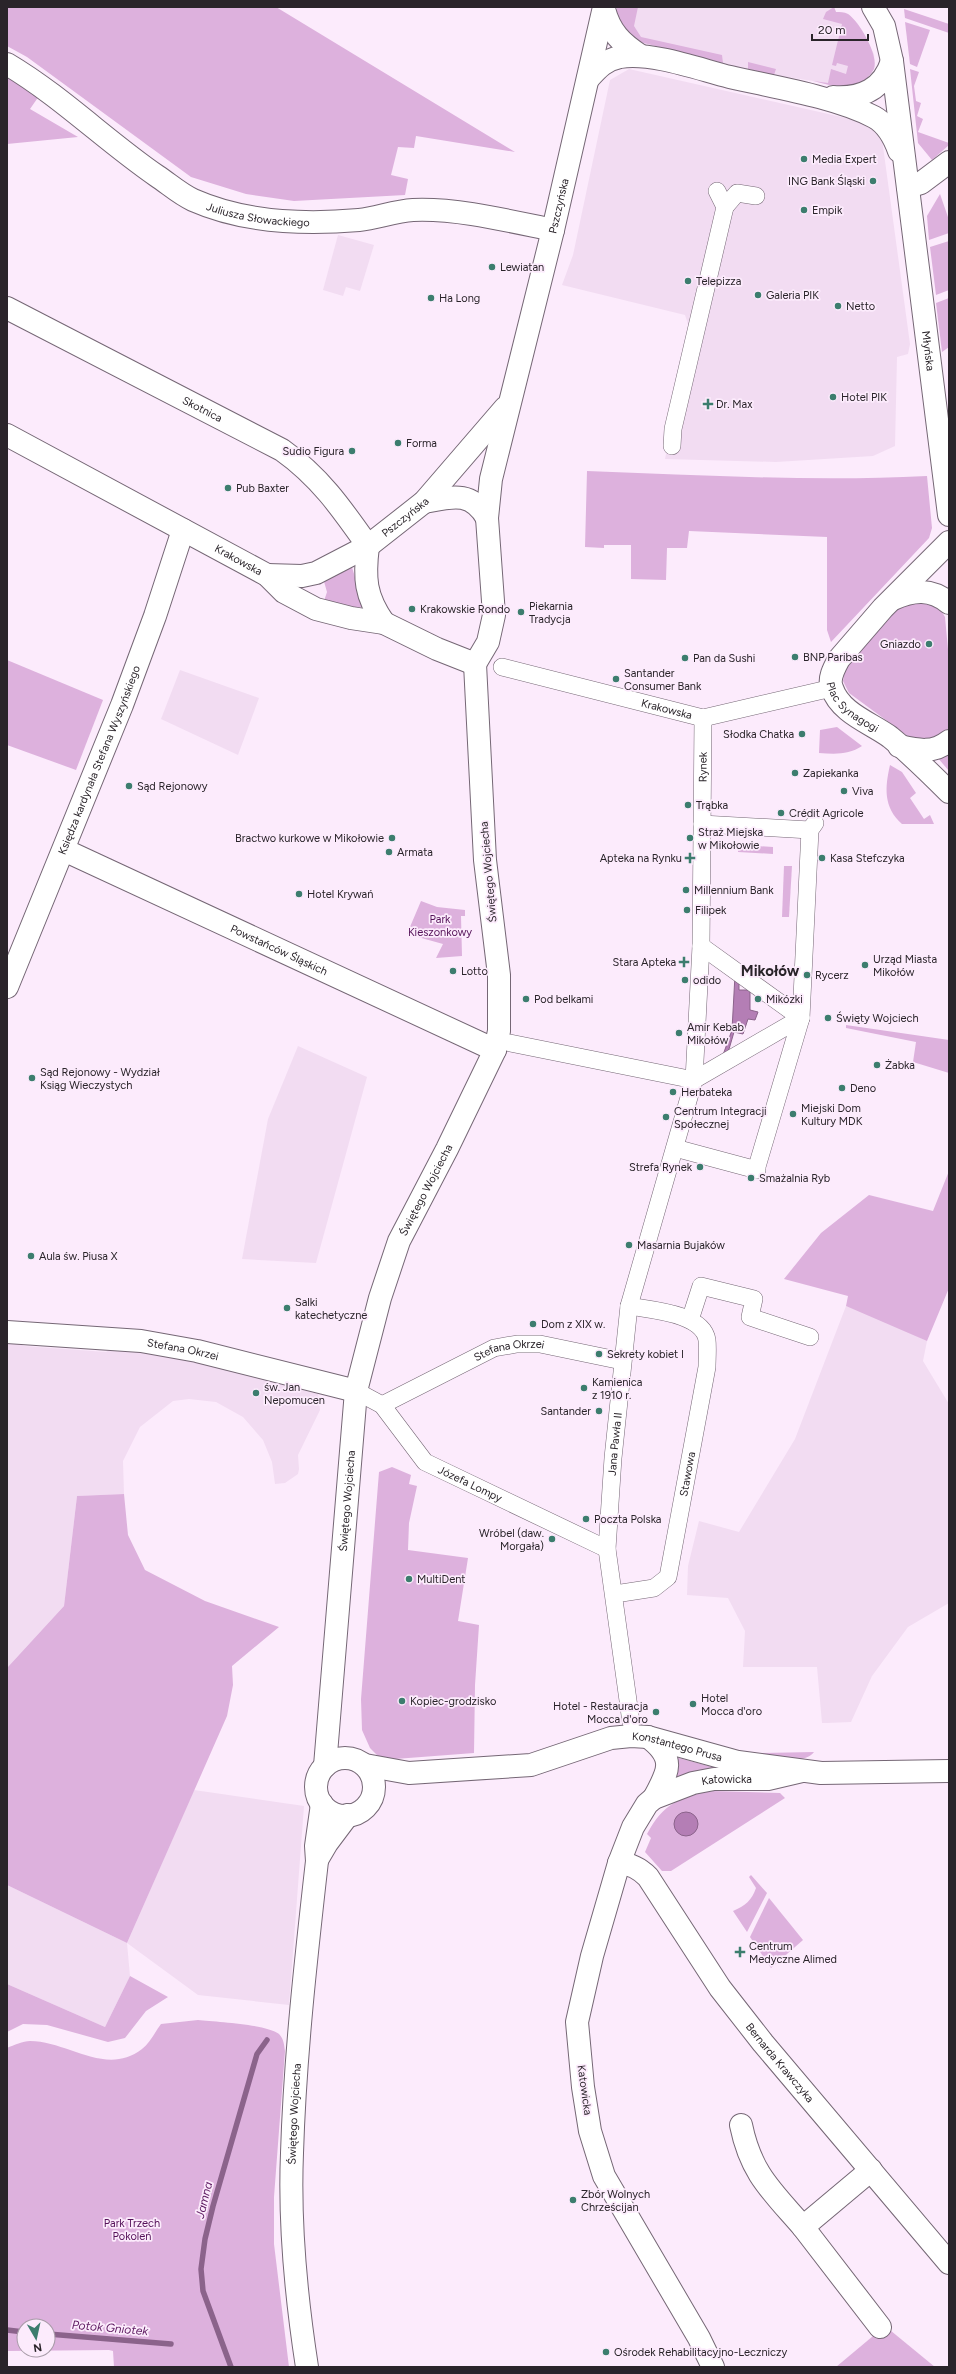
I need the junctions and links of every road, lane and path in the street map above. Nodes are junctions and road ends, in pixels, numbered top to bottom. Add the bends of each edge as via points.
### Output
1 (873, 7) edge
2 (604, 8) edge
3 (885, 16) edge
4 (641, 56) junction
5 (892, 61) junction
6 (7, 64) edge
7 (588, 79) junction
8 (809, 95) junction
9 (949, 162) edge
10 (907, 178) junction
11 (717, 191) dead end
12 (752, 202) dead end
13 (725, 207) junction
14 (553, 230) junction
15 (7, 308) edge
16 (509, 404) junction
17 (7, 435) edge
18 (672, 446) dead end
19 (424, 502) junction
20 (949, 515) edge
21 (488, 518) junction
22 (183, 530) junction
23 (949, 542) edge
24 (368, 546) junction
25 (267, 575) junction
26 (892, 600) junction
27 (949, 602) edge
28 (384, 623) junction
29 (475, 664) junction
30 (502, 667) dead end
31 (832, 688) junction
32 (703, 718) junction
33 (949, 741) edge
34 (899, 746) junction
35 (949, 792) edge
36 (702, 820) junction
37 (64, 850) junction
38 (701, 946) junction
39 (7, 987) edge
40 (801, 1018) junction
41 (502, 1046) junction
42 (694, 1080) junction
43 (675, 1148) junction
44 (629, 1306) junction
45 (690, 1320) junction
46 (7, 1332) edge
47 (810, 1337) dead end
48 (622, 1361) junction
49 (356, 1391) junction
50 (382, 1405) junction
51 (607, 1549) junction
52 (615, 1594) junction
53 (330, 1720) junction
54 (631, 1722) dead end
55 (648, 1737) junction
56 (361, 1763) junction
57 (325, 1766) junction
58 (802, 1772) junction
59 (949, 1772) edge
60 (408, 1773) junction
61 (374, 1789) junction
62 (654, 1798) junction
63 (322, 1804) junction
64 (348, 1815) junction
65 (317, 1861) junction
66 (619, 1863) junction
67 (741, 2125) dead end
68 (871, 2170) junction
69 (803, 2228) junction
70 (949, 2262) edge
71 (880, 2327) dead end
72 (307, 2367) edge
73 (713, 2367) edge

1 - 3 street, Młyńska
2 - 4 street via 613,34
2 - 7 street, Pszczyńska
3 - 5 street, Młyńska
4 - 7 street via 608,60
4 - 8 street
5 - 8 street via 888,73 879,84 860,96 844,98
5 - 10 street, Młyńska
6 - 14 street, Juliusza Słowackiego via 55,97 141,165 192,199 235,213 283,222 360,220 411,210 434,210
7 - 14 street, Pszczyńska
8 - 10 street via 858,110 886,127 895,140
9 - 10 street via 921,183
10 - 20 street, Młyńska
11 - 13 street
12 - 13 street via 737,193
13 - 18 street via 673,429
14 - 16 street, Pszczyńska
15 - 24 street, Skotnica via 282,450 304,466 325,487
16 - 19 street, Pszczyńska
16 - 21 street, Pszczyńska via 491,479
17 - 22 street, Krakowska
19 - 21 street via 467,498 480,505
19 - 24 street, Pszczyńska
21 - 29 street, Pszczyńska via 494,615 488,642
22 - 25 street, Krakowska
22 - 37 street, Księdza kardynała Stefana Wyszyńskiego via 122,705
23 - 26 street, Plac Synagogi
24 - 25 street, Pszczyńska via 316,573 302,576
24 - 28 street via 366,584 373,607
25 - 28 street, Krakowska via 284,592 316,609
26 - 27 street, Plac Synagogi via 904,594 928,591
26 - 31 street, Plac Synagogi via 839,659 831,678
28 - 29 street, Krakowska
29 - 41 street, Świętego Wojciecha via 485,860 499,975
30 - 32 street, Krakowska
31 - 32 street, Krakowska
31 - 34 street, Plac Synagogi via 850,712 883,732
32 - 36 street, Rynek
33 - 34 street, Plac Synagogi via 931,750 919,751
34 - 35 street
36 - 38 street, Rynek
36 - 40 street via 813,827
37 - 39 street, Księdza kardynała Stefana Wyszyńskiego
37 - 41 street, Powstańców Śląskich
38 - 40 street
38 - 42 street, Jana Pawła II
40 - 42 street
40 - 43 street via 756,1170
41 - 42 street
41 - 49 street, Świętego Wojciecha via 399,1241 381,1292
42 - 43 street, Jana Pawła II
43 - 44 street, Jana Pawła II
44 - 45 street, Stawowa via 686,1317
44 - 48 street, Jana Pawła II
45 - 47 street via 701,1286 754,1299 750,1316
45 - 52 street, Stawowa via 700,1327 707,1338 707,1368 668,1577 654,1588
46 - 49 street, Stefana Okrzei via 141,1341 197,1351
48 - 50 street, Stefana Okrzei via 540,1344 494,1348
48 - 51 street, Jana Pawła II
49 - 50 street, Józefa Lompy
49 - 53 street, Świętego Wojciecha
50 - 51 street, Józefa Lompy via 425,1462
51 - 52 street, Jana Pawła II
52 - 54 street, Jana Pawła II
53 - 56 street via 344,1749
53 - 57 street, Świętego Wojciecha
55 - 58 street, Konstantego Prusa via 724,1759
55 - 60 street, Konstantego Prusa via 610,1738 531,1765
55 - 62 street, Katowicka via 666,1754 668,1764 667,1773
56 - 57 street via 340,1758
56 - 60 street, Konstantego Prusa
56 - 61 street via 370,1772
57 - 63 street via 317,1780 318,1796
58 - 59 street, Konstantego Prusa
58 - 62 street, Katowicka via 768,1779 714,1779 676,1788
60 - 61 street, Konstantego Prusa
61 - 64 street via 369,1804
62 - 66 street, Katowicka via 640,1813
63 - 64 street via 330,1810
63 - 65 street, Świętego Wojciecha via 316,1846
64 - 65 street, Świętego Wojciecha
65 - 72 street, Świętego Wojciecha via 301,2024 292,2153 292,2227 297,2300
66 - 68 street, Bernarda Krawczyka via 630,1864 641,1870 659,1892 720,1988 763,2043
66 - 73 street, Katowicka via 592,1956 577,2022 590,2131 604,2176 699,2338
67 - 69 street via 746,2149 758,2173
68 - 69 street
68 - 70 street, Bernarda Krawczyka
69 - 71 street

